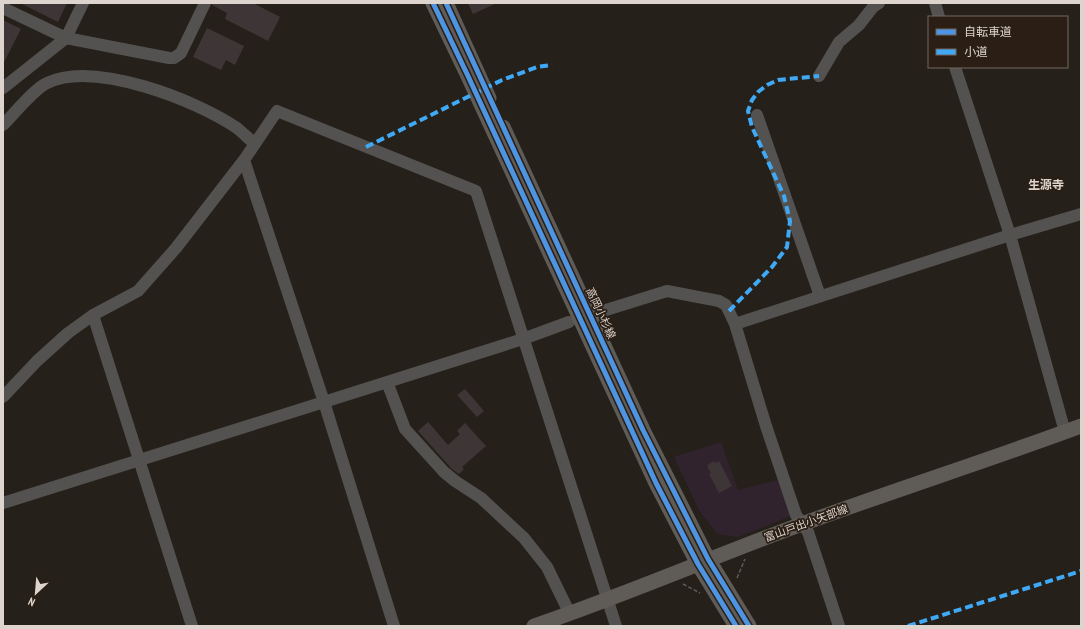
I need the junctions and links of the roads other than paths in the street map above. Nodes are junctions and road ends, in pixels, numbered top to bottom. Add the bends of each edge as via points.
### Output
1 (83, 3) edge
2 (205, 3) edge
3 (433, 3) edge
4 (446, 3) edge
5 (879, 3) edge
6 (934, 3) edge
7 (3, 8) edge
8 (939, 16) edge
9 (66, 38) junction
10 (955, 68) edge
11 (819, 76) dead end
12 (3, 88) edge
13 (757, 115) dead end
14 (3, 125) edge
15 (256, 144) junction
16 (244, 160) junction
17 (1081, 214) edge
18 (1010, 235) junction
19 (820, 296) junction
20 (606, 310) dead end
21 (93, 315) junction
22 (569, 322) dead end
23 (735, 324) junction
24 (523, 339) junction
25 (387, 382) junction
26 (3, 397) edge
27 (324, 402) junction
28 (1081, 426) edge
29 (1065, 432) junction
30 (139, 460) junction
31 (3, 502) edge
32 (803, 524) junction
33 (703, 562) junction
34 (607, 600) junction
35 (570, 614) junction
36 (192, 626) edge
37 (394, 626) edge
38 (534, 626) edge
39 (616, 626) edge
40 (736, 626) edge
41 (749, 626) edge
42 (838, 626) edge

1 - 9 street
2 - 9 street via 181,53 174,58
3 - 33 main road, 高岡小杉線 via 652,476
4 - 33 main road, 高岡小杉線
5 - 11 street via 839,42
6 - 8 street
7 - 9 street
9 - 12 street
10 - 18 street
13 - 19 street
14 - 15 street via 46,84 64,77 108,77 170,95 220,118
15 - 16 street
15 - 24 street via 276,111 476,191
16 - 21 street via 176,248 138,291
16 - 27 street
17 - 18 street
18 - 19 street
18 - 29 street
19 - 23 street
20 - 23 street via 667,291 719,301 726,305
21 - 26 street via 37,361
21 - 30 street
22 - 24 street
23 - 32 street via 796,516
24 - 25 street
24 - 34 street
25 - 27 street
25 - 35 street via 404,430 444,472 481,498 524,538 547,568
27 - 30 street
27 - 37 street
28 - 29 main road, 富山戸出小矢部線
29 - 32 main road, 富山戸出小矢部線
30 - 31 street
30 - 36 street
32 - 33 main road, 富山戸出小矢部線
32 - 42 street via 808,532
33 - 34 main road, 富山戸出小矢部線
33 - 40 main road, 高岡小杉線
33 - 41 main road, 高岡小杉線
34 - 35 main road, 富山戸出小矢部線
34 - 39 street
35 - 38 main road, 富山戸出小矢部線

